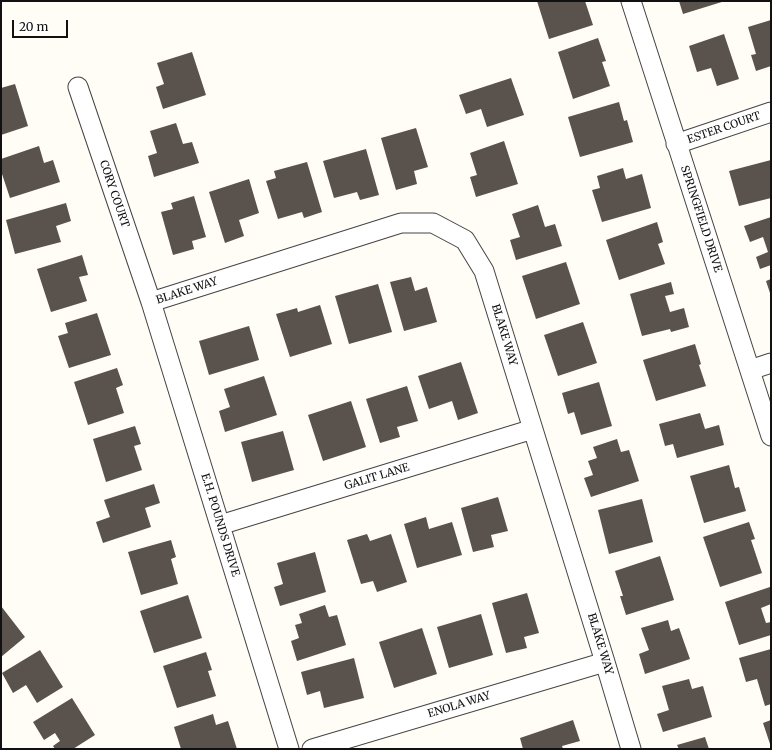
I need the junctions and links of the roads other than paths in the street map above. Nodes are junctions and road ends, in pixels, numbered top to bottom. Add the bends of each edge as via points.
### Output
1 (631, 1) edge
2 (78, 87) dead end
3 (771, 112) edge
4 (676, 144) junction
5 (151, 302) junction
6 (771, 363) edge
7 (750, 370) junction
8 (533, 429) junction
9 (771, 436) edge
10 (220, 525) junction
11 (605, 662) junction
12 (289, 749) edge
13 (312, 749) edge
14 (631, 749) edge

1 - 4 street, SPRINGFIELD DRIVE
2 - 5 street, CORY COURT
3 - 4 street, ESTER COURT
4 - 7 street, SPRINGFIELD DRIVE
5 - 8 street, BLAKE WAY via 401,223 433,223 465,240 484,271
5 - 10 street, E.H. POUNDS DRIVE
6 - 7 street
7 - 9 street, SPRINGFIELD DRIVE
8 - 10 street, GALIT LANE
8 - 11 street, BLAKE WAY
10 - 12 street, E.H. POUNDS DRIVE
11 - 13 street, ENOLA WAY
11 - 14 street, BLAKE WAY

